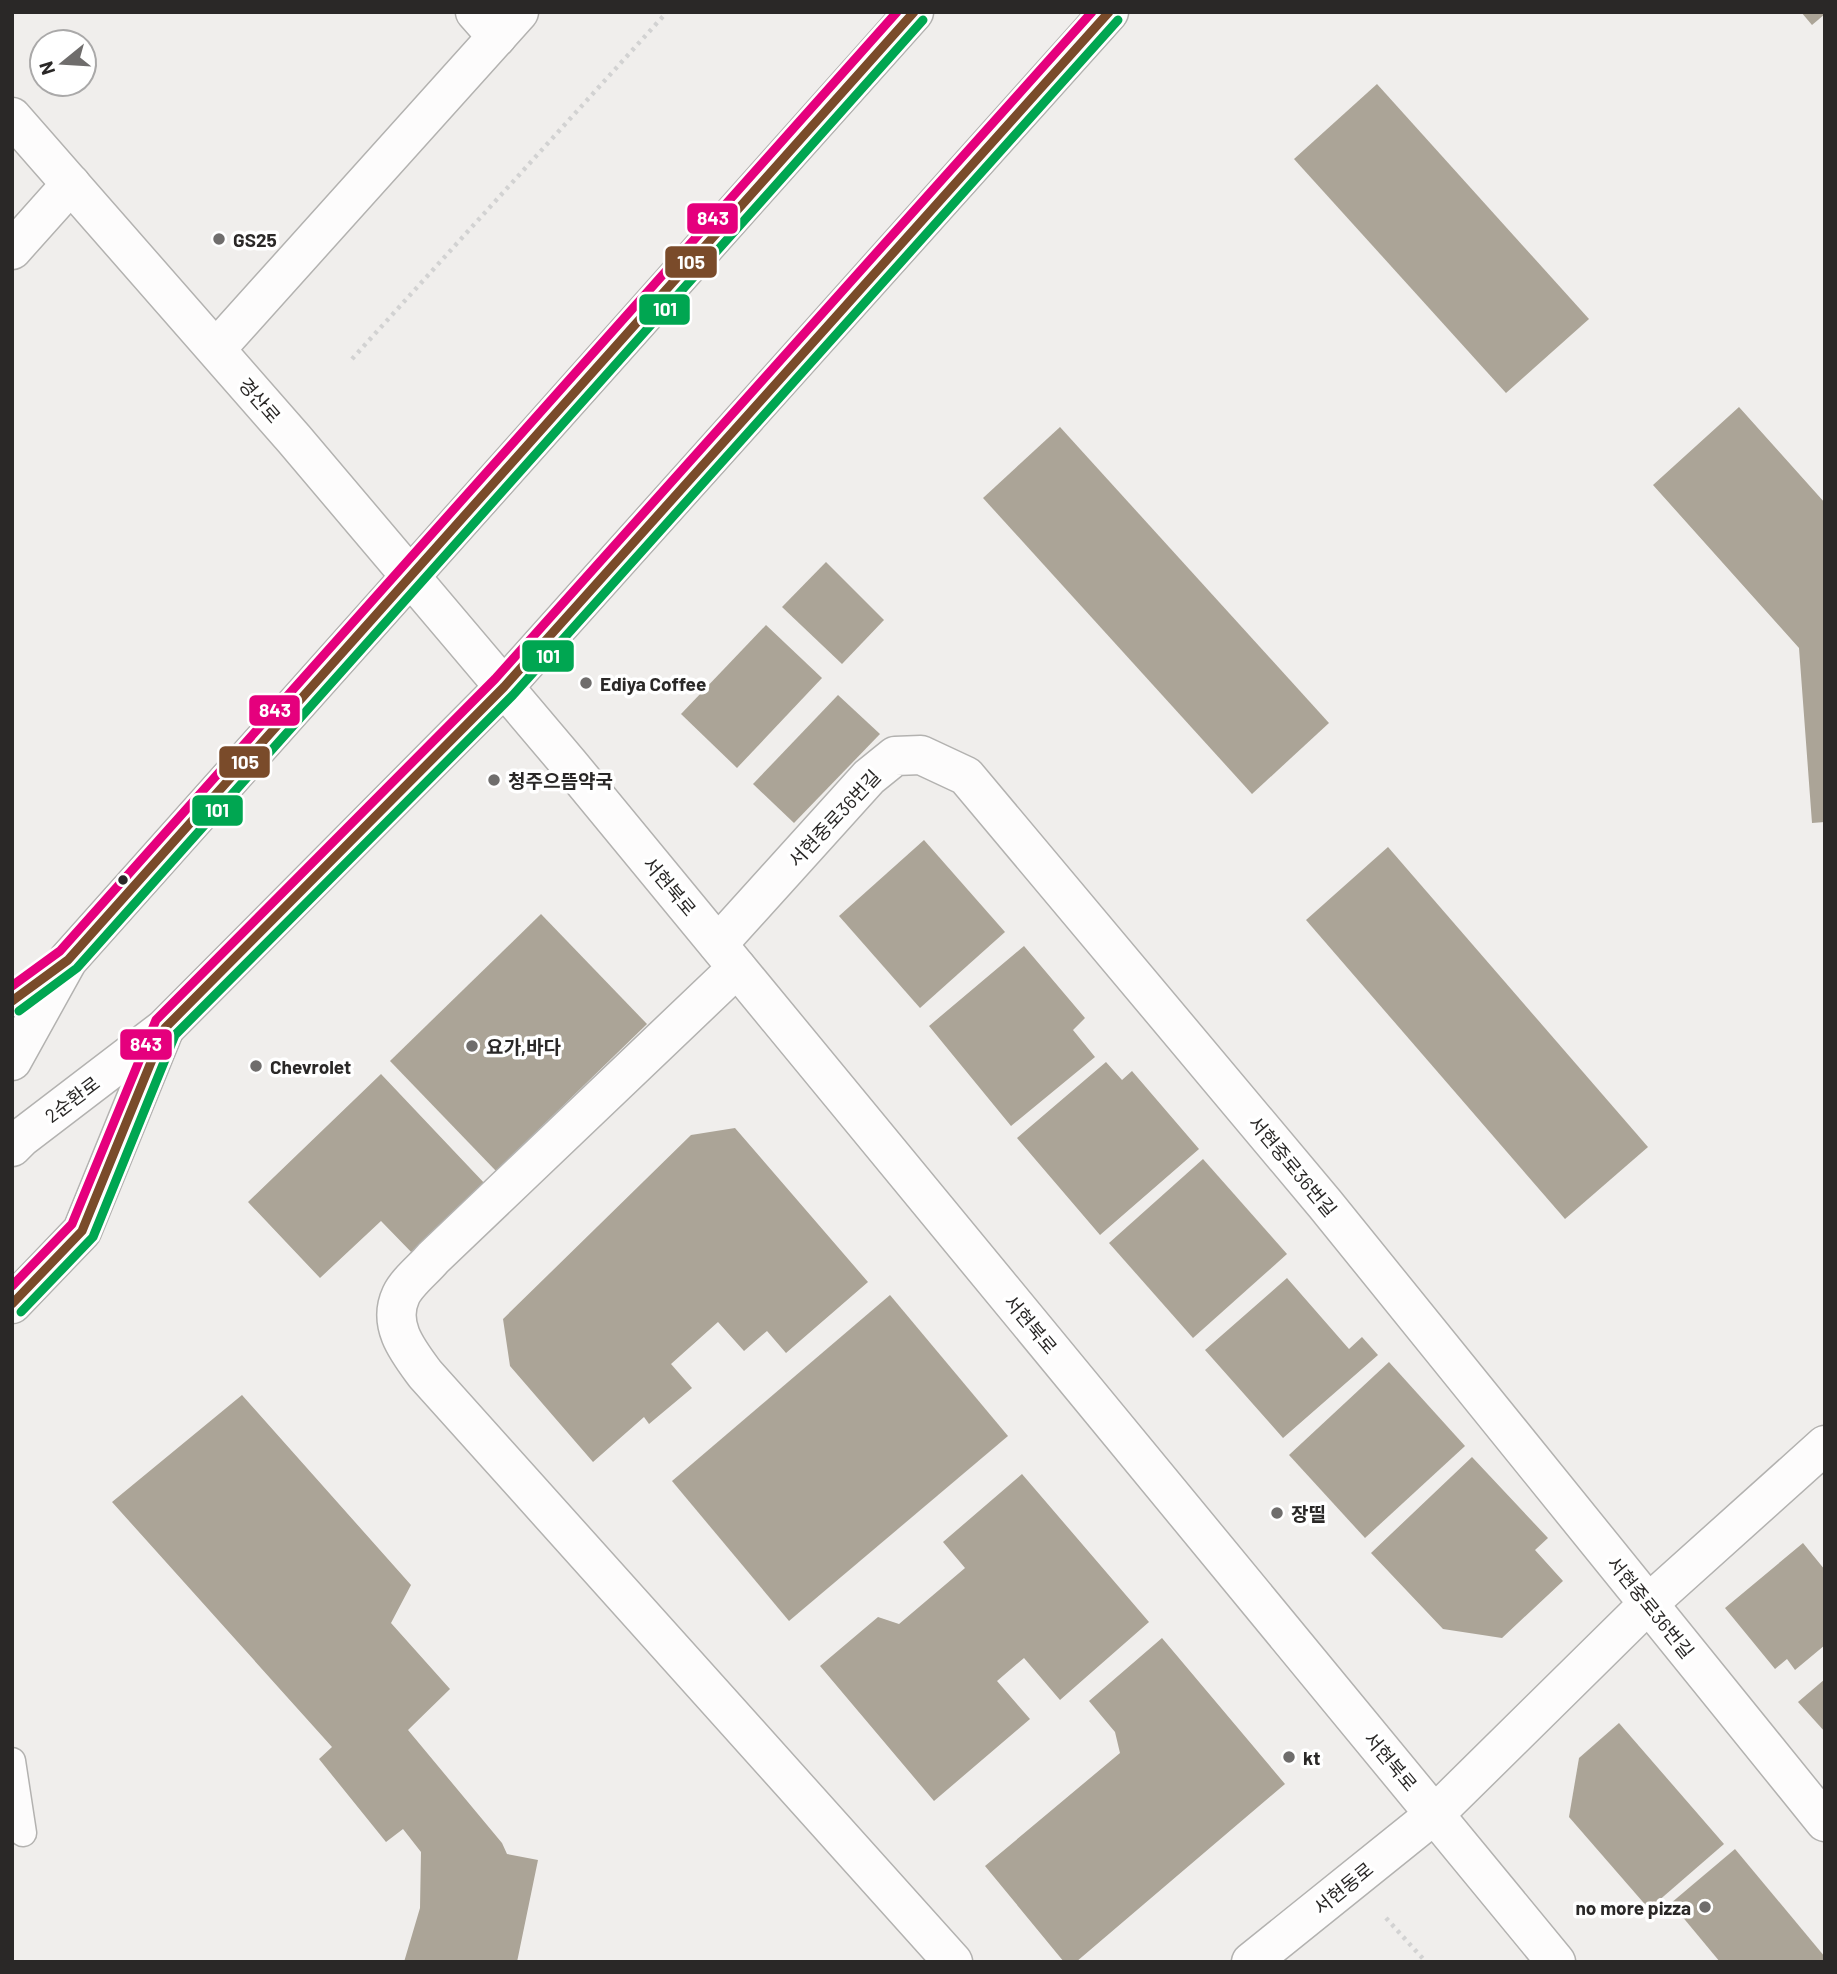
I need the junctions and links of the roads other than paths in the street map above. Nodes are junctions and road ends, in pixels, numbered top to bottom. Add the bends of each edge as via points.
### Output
1 (914, 12) edge
2 (1110, 12) edge
3 (497, 20) edge
4 (12, 117) edge
5 (71, 184) junction
6 (12, 250) edge
7 (216, 349) junction
8 (411, 578) junction
9 (504, 687) junction
10 (728, 956) junction
11 (68, 960) junction
12 (12, 1001) edge
13 (165, 1028) junction
14 (12, 1061) edge
15 (12, 1147) edge
16 (12, 1304) edge
17 (1825, 1445) edge
18 (1648, 1604) junction
19 (12, 1761) edge
20 (1435, 1814) junction
21 (1825, 1822) edge
22 (23, 1833) dead end
23 (953, 1962) edge
24 (1251, 1962) edge
25 (1556, 1962) edge

1 - 8 street
2 - 9 street, 2순환로
3 - 7 street
4 - 5 street, 경산로
5 - 6 street
5 - 7 street, 경산로
7 - 8 street, 경산로
8 - 9 street, 경산로
8 - 11 street
9 - 10 street, 서현북로
9 - 13 street, 2순환로
10 - 18 street, 서현중로36번길 via 869,777 895,756 921,755 966,776 1325,1204
10 - 20 street, 서현북로
10 - 23 street, 서현중로36번길 via 433,1258 401,1294 396,1316 403,1344 425,1374
11 - 12 street
11 - 14 street
13 - 15 street, 2순환로
13 - 16 street via 82,1231
17 - 18 street, 서현동로
18 - 20 street, 서현동로
18 - 21 street, 서현중로36번길
19 - 22 lane
20 - 24 street, 서현동로
20 - 25 street, 서현북로

